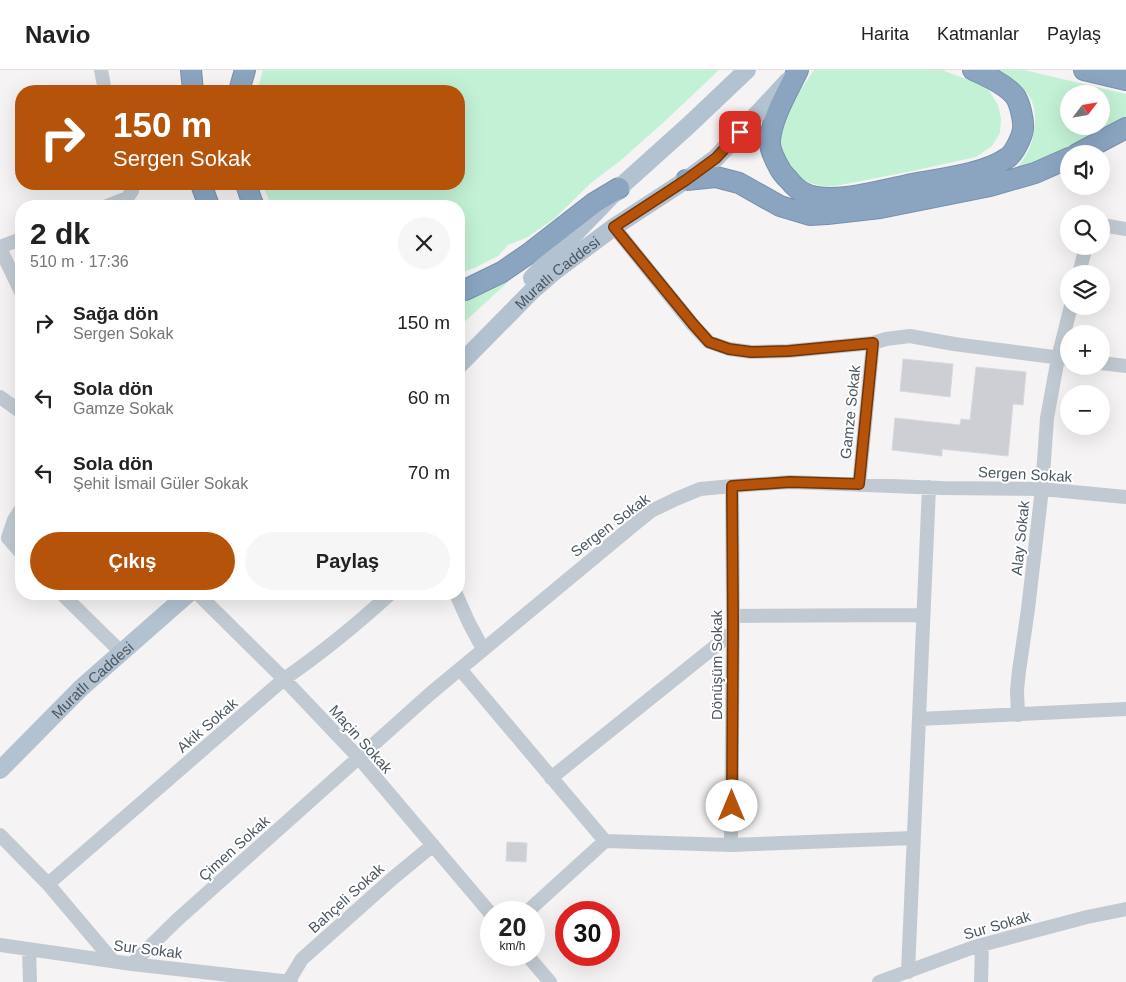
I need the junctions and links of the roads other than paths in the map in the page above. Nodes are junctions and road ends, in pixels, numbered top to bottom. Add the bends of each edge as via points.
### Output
1 (101, 70) edge
2 (192, 70) edge
3 (245, 70) edge
4 (748, 70) edge
5 (798, 70) edge
6 (973, 70) edge
7 (1084, 70) edge
8 (1126, 80) edge
9 (104, 85) edge
10 (193, 85) edge
11 (241, 85) edge
12 (1126, 128) edge
13 (1094, 145) edge
14 (1060, 162) edge
15 (686, 180) junction
16 (619, 188) junction
17 (132, 190) edge
18 (122, 200) edge
19 (1110, 226) edge
20 (614, 227) junction
21 (1126, 229) edge
22 (15, 241) edge
23 (0, 247) edge
24 (15, 279) edge
25 (465, 290) edge
26 (873, 343) junction
27 (465, 345) edge
28 (465, 359) edge
29 (1060, 359) edge
30 (1110, 364) edge
31 (1126, 366) edge
32 (1060, 370) edge
33 (0, 397) edge
34 (15, 408) edge
35 (859, 484) junction
36 (732, 486) junction
37 (929, 487) junction
38 (1042, 489) junction
39 (1126, 497) edge
40 (15, 518) edge
41 (15, 546) edge
42 (68, 600) edge
43 (181, 600) edge
44 (204, 600) edge
45 (384, 600) edge
46 (459, 600) edge
47 (923, 615) junction
48 (733, 616) junction
49 (733, 632) junction
50 (483, 649) junction
51 (122, 653) junction
52 (460, 669) junction
53 (284, 679) junction
54 (1126, 709) edge
55 (1018, 715) junction
56 (919, 719) junction
57 (359, 758) junction
58 (0, 770) edge
59 (551, 778) junction
60 (0, 834) edge
61 (913, 838) junction
62 (605, 841) junction
63 (433, 845) junction
64 (731, 845) junction
65 (48, 884) junction
66 (480, 901) edge
67 (539, 901) edge
68 (1126, 908) edge
69 (0, 945) edge
70 (982, 945) junction
71 (29, 949) junction
72 (113, 962) junction
73 (132, 964) junction
74 (536, 966) edge
75 (908, 972) junction
76 (30, 982) edge
77 (289, 982) edge
78 (550, 982) edge
79 (879, 982) edge
80 (981, 982) edge

1 - 9 street
2 - 10 highway
3 - 11 highway
4 - 16 main road, Muratlı Caddesi
5 - 6 highway via 777,115 769,142 782,172 793,184 816,197 834,198 961,175 989,168 1008,158 1023,130 1022,114 1015,97 1004,87
5 - 15 main road, Muratlı Caddesi via 716,158
7 - 8 highway
12 - 13 highway
14 - 15 highway via 990,186 880,208 828,214 787,209 739,183 716,177
15 - 20 main road, Muratlı Caddesi
16 - 25 highway via 594,202 502,272
16 - 27 main road, Muratlı Caddesi
17 - 18 street
19 - 21 street
20 - 26 street via 709,342 751,352
20 - 28 main road, Muratlı Caddesi via 554,271
22 - 23 street
23 - 24 street
26 - 29 street via 910,336
26 - 35 street, Gamze Sokak
30 - 31 street
32 - 38 street, Alay Sokak via 1047,418
33 - 34 street
35 - 36 street, Sergen Sokak via 790,482
35 - 37 street, Sergen Sokak
36 - 48 street, Dönüşüm Sokak
36 - 50 street, Sergen Sokak via 700,489 651,512
37 - 38 street, Sergen Sokak
37 - 47 street
38 - 39 street, Sergen Sokak
38 - 55 street, Alay Sokak via 1019,671
40 - 41 street via 8,538
42 - 51 street
43 - 51 main road, Muratlı Caddesi
44 - 53 street, Maçin Sokak
45 - 53 street, Akik Sokak via 318,656
46 - 50 street
47 - 48 street
47 - 56 street
48 - 49 street, Dönüşüm Sokak
49 - 59 street
49 - 64 street, Dönüşüm Sokak
50 - 52 street, Sergen Sokak
51 - 58 main road, Muratlı Caddesi via 81,688
52 - 57 street, Sergen Sokak
52 - 59 street
53 - 57 street, Maçin Sokak
53 - 65 street, Akik Sokak
54 - 55 street
55 - 56 street
56 - 61 street
57 - 63 street, Maçin Sokak
57 - 73 street, Çimen Sokak
59 - 62 street
60 - 65 street
61 - 64 street
61 - 75 street
62 - 64 street
62 - 67 street
63 - 66 street, Maçin Sokak
63 - 77 street, Bahçeli Sokak via 302,959
65 - 72 street
68 - 70 street, Sur Sokak
69 - 71 street, Sur Sokak
70 - 75 street, Sur Sokak
70 - 80 street
71 - 72 street, Sur Sokak
71 - 76 street
72 - 73 street, Sur Sokak
73 - 77 street, Sur Sokak
74 - 78 street
75 - 79 street, Sur Sokak

